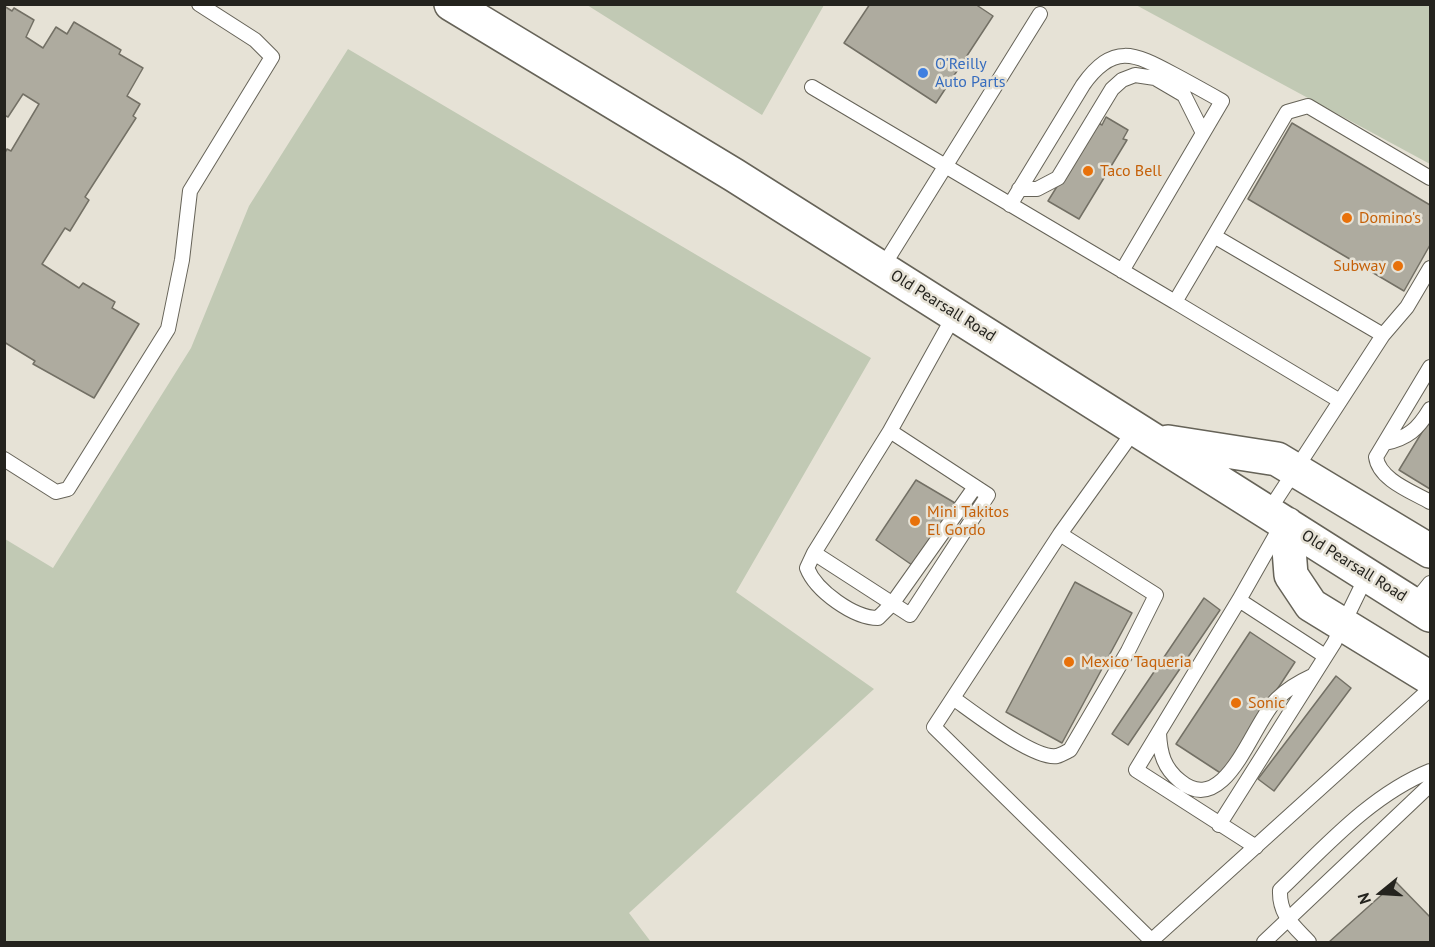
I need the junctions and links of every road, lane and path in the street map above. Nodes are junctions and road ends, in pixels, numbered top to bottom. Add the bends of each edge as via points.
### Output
1 (199, 4) edge
2 (451, 4) edge
3 (1040, 14) dead end
4 (812, 87) dead end
5 (1203, 134) junction
6 (945, 165) junction
7 (1431, 178) edge
8 (1019, 189) junction
9 (1010, 205) junction
10 (1214, 236) junction
11 (882, 268) junction
12 (1431, 268) edge
13 (1122, 271) junction
14 (1175, 303) junction
15 (955, 314) junction
16 (1383, 335) junction
17 (1431, 368) edge
18 (1340, 401) junction
19 (1431, 408) edge
20 (890, 431) junction
21 (1146, 434) junction
22 (1385, 443) junction
23 (4, 459) edge
24 (1297, 470) junction
25 (975, 487) junction
26 (1431, 502) edge
27 (1280, 520) junction
28 (1060, 534) junction
29 (1431, 551) edge
30 (814, 553) junction
31 (1367, 575) junction
32 (1239, 600) junction
33 (1425, 601) edge
34 (892, 604) junction
35 (1342, 625) junction
36 (1324, 656) junction
37 (1312, 676) junction
38 (1431, 678) edge
39 (1431, 689) edge
40 (953, 698) junction
41 (1159, 733) junction
42 (1431, 771) edge
43 (1431, 785) edge
44 (1219, 825) junction
45 (1256, 847) junction
46 (1288, 920) junction
47 (1152, 942) edge
48 (1264, 942) edge
49 (1309, 942) edge

1 - 23 lane via 255,40 272,57 190,191 168,329 68,489 56,492
2 - 11 main road, Old Pearsall Road
3 - 6 lane
4 - 6 lane
5 - 8 lane via 1184,95 1155,78 1135,75 1112,89 1058,178 1037,189
5 - 8 lane via 1222,101 1139,56 1122,56 1091,73
5 - 13 lane
6 - 9 lane
6 - 11 lane
7 - 10 lane via 1308,106 1287,112
8 - 9 lane
9 - 13 lane
10 - 14 lane
10 - 16 lane
11 - 15 main road, Old Pearsall Road
12 - 16 lane via 1407,307
13 - 14 lane
14 - 18 lane
15 - 20 lane
15 - 21 main road, Old Pearsall Road
16 - 18 lane
17 - 22 lane
18 - 24 lane
19 - 22 lane via 1407,437
20 - 25 lane
20 - 30 lane
21 - 24 main road via 1277,459
21 - 27 main road, Old Pearsall Road
21 - 28 lane
22 - 26 lane via 1377,466
24 - 27 lane
24 - 29 main road
25 - 34 lane
25 - 34 lane via 988,495 910,615
27 - 31 main road, Old Pearsall Road
27 - 32 lane
27 - 35 main road via 1291,575 1311,605
28 - 40 lane
28 - 40 lane via 1156,595 1070,750 1055,756 1036,751
30 - 34 lane
30 - 34 lane via 807,568 810,576 831,596 866,618 878,618
31 - 33 main road, Old Pearsall Road
31 - 35 lane
32 - 36 lane
32 - 41 lane
35 - 36 lane
35 - 38 main road
36 - 37 lane
37 - 41 lane via 1276,699 1227,776 1205,791 1184,784 1166,767
37 - 44 lane
39 - 45 lane
40 - 47 lane via 934,727
41 - 44 lane via 1136,770
42 - 46 lane via 1402,783 1351,823 1280,890 1279,904
43 - 46 lane
44 - 45 lane
45 - 47 lane
46 - 48 lane
46 - 49 lane

